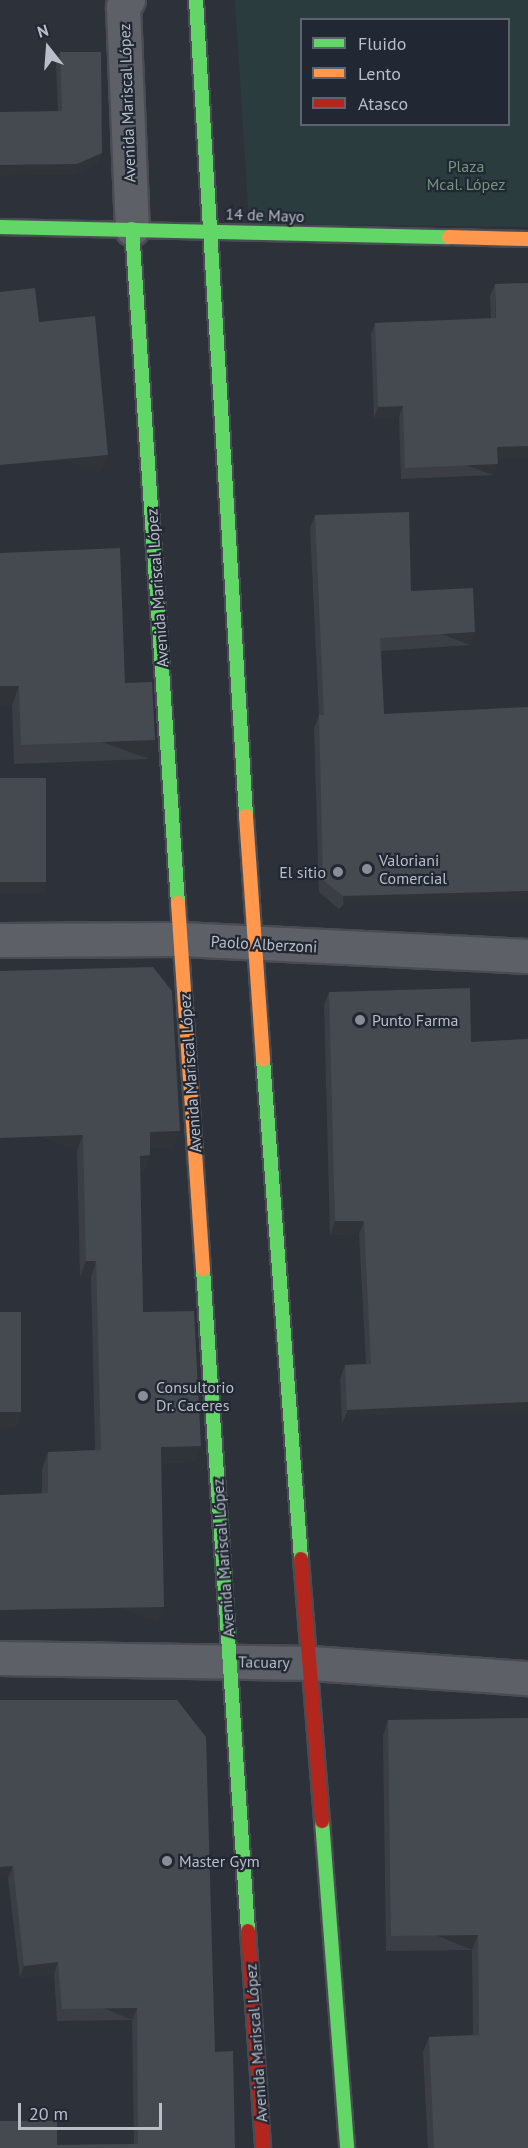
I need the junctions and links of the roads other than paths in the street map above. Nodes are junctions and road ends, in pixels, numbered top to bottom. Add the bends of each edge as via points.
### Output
1 (128, 0) edge
2 (196, 0) edge
3 (0, 227) edge
4 (132, 229) junction
5 (210, 230) junction
6 (528, 239) edge
7 (181, 939) junction
8 (0, 940) edge
9 (254, 945) junction
10 (528, 957) edge
11 (0, 1658) edge
12 (230, 1661) junction
13 (311, 1663) junction
14 (528, 1678) edge
15 (263, 2148) edge
16 (347, 2148) edge

1 - 4 street, Avenida Mariscal López via 123,7
2 - 5 main road
3 - 4 main road, 14 de Mayo
4 - 5 main road, 14 de Mayo
4 - 7 main road, Avenida Mariscal López
5 - 6 main road, 14 de Mayo
5 - 9 main road
7 - 8 street, Paolo Alberzoni
7 - 9 street, Paolo Alberzoni
7 - 12 main road, Avenida Mariscal López
9 - 10 street, Paolo Alberzoni
9 - 13 main road
11 - 12 street, Tacuary
12 - 13 street, Tacuary
12 - 15 main road, Avenida Mariscal López
13 - 14 street, Tacuary
13 - 16 main road

